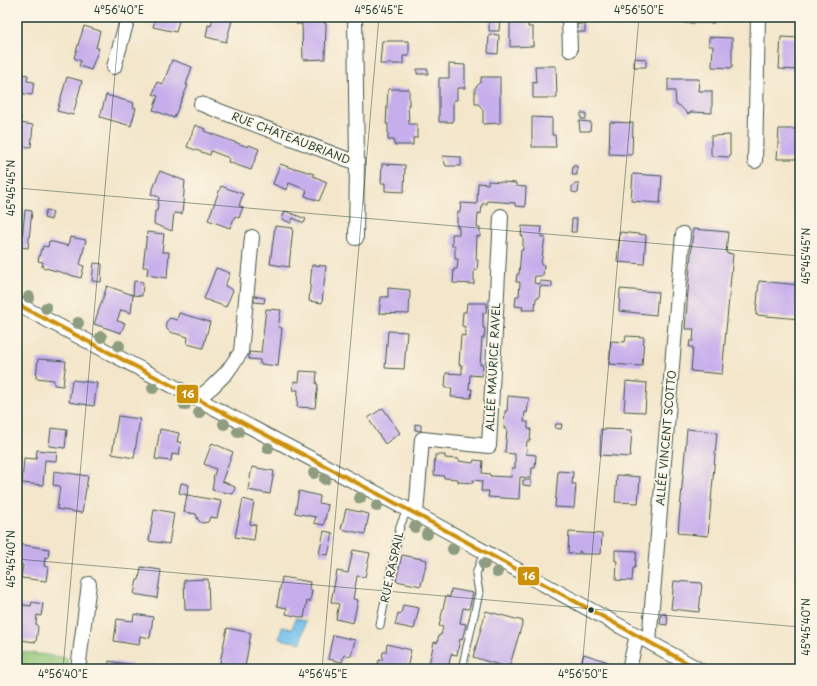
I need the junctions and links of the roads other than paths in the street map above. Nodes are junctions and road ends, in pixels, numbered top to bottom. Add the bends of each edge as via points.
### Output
1 (128, 17) edge
2 (355, 17) edge
3 (569, 17) edge
4 (758, 17) edge
5 (570, 50) dead end
6 (114, 67) dead end
7 (201, 104) dead end
8 (755, 161) dead end
9 (357, 163) junction
10 (501, 216) dead end
11 (683, 234) dead end
12 (252, 237) dead end
13 (356, 238) dead end
14 (17, 304) edge
15 (197, 399) junction
16 (412, 512) junction
17 (484, 552) junction
18 (89, 584) dead end
19 (380, 625) dead end
20 (643, 639) junction
21 (78, 669) edge
22 (462, 669) edge
23 (629, 669) edge
24 (698, 669) edge

1 - 6 street
2 - 9 street, RUE CHATEAUBRIAND
3 - 5 street
4 - 8 street
7 - 9 street, RUE CHATEAUBRIAND
9 - 13 street
10 - 16 street, ALLÉE MAURICE RAVEL via 489,446 422,439
11 - 20 street, ALLÉE VINCENT SCOTTO
12 - 15 street via 241,352 227,372
14 - 15 street
15 - 16 street
16 - 17 street
16 - 19 lane, RUE RASPAIL via 400,526
17 - 20 street
17 - 22 lane via 476,574 479,593
18 - 21 street
20 - 23 street, ALLÉE VINCENT SCOTTO
20 - 24 street

